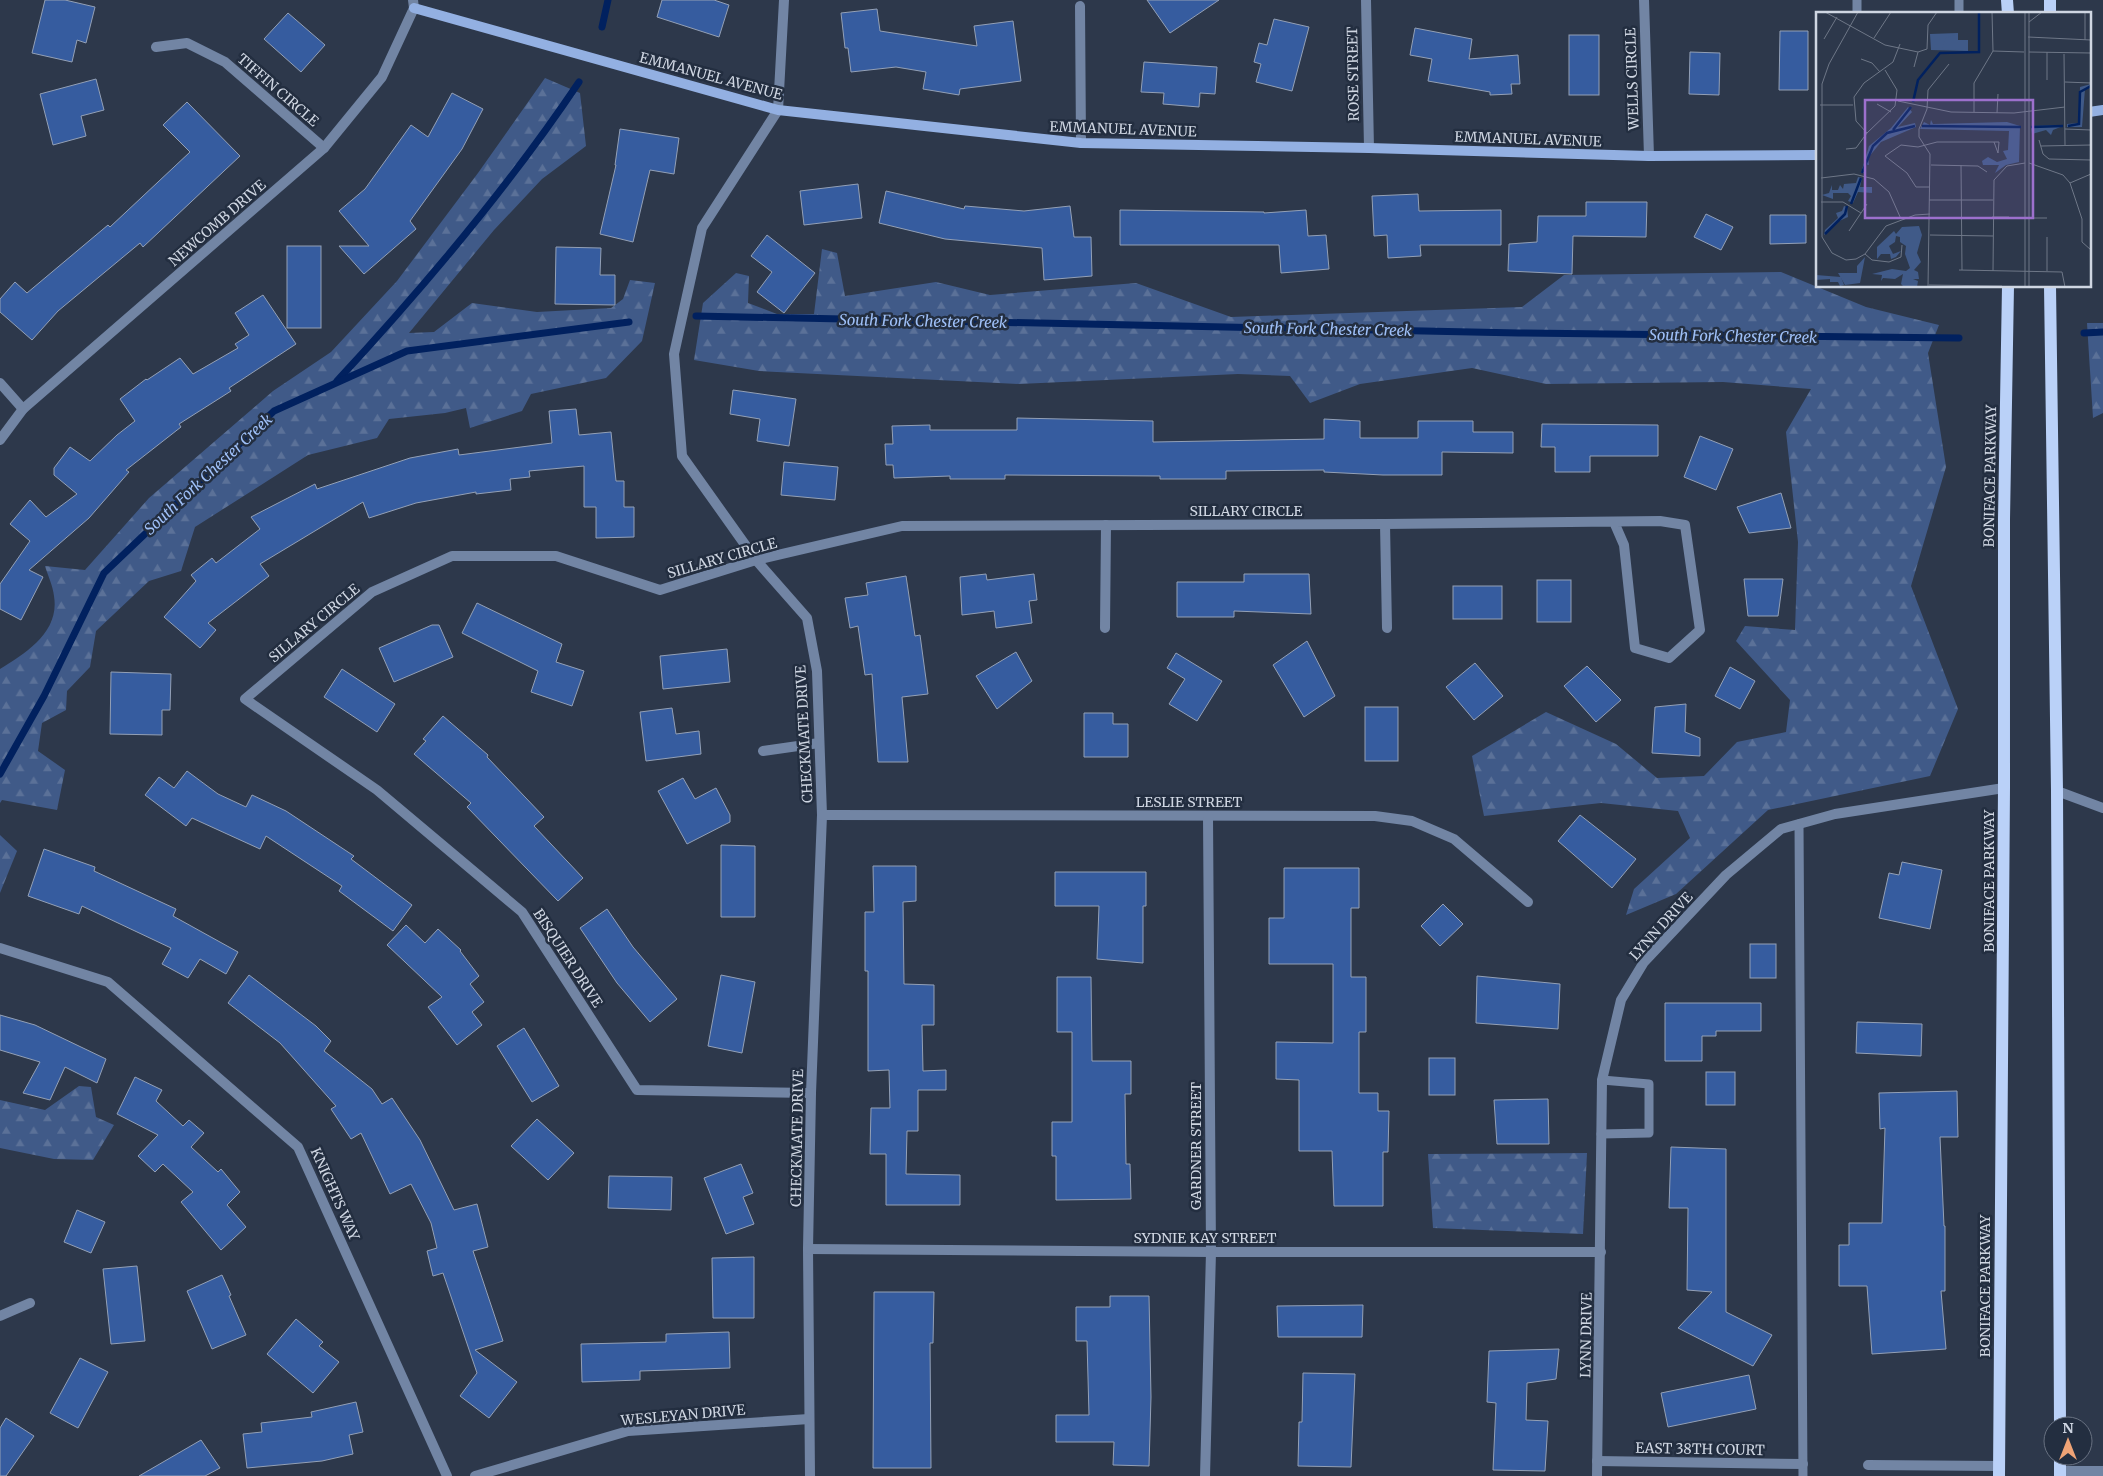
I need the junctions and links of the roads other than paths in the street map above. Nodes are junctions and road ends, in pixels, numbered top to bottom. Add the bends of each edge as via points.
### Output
1 (784, 0) edge
2 (1366, 0) edge
3 (1644, 0) edge
4 (414, 4) edge
5 (1080, 6) dead end
6 (156, 47) dead end
7 (778, 110) junction
8 (2103, 110) edge
9 (2090, 112) edge
10 (1081, 143) junction
11 (324, 148) junction
12 (1369, 148) junction
13 (1816, 155) edge
14 (1648, 156) junction
15 (2008, 288) edge
16 (2050, 288) edge
17 (0, 383) edge
18 (23, 409) junction
19 (0, 440) edge
20 (1614, 522) junction
21 (1385, 524) junction
22 (1106, 525) junction
23 (756, 560) junction
24 (1105, 628) dead end
25 (1387, 628) dead end
26 (245, 699) joint
27 (819, 743) junction
28 (763, 751) dead end
29 (2004, 788) junction
30 (2057, 792) junction
31 (2103, 808) edge
32 (822, 814) junction
33 (1208, 816) junction
34 (1799, 824) junction
35 (1528, 902) dead end
36 (0, 948) edge
37 (1602, 1080) junction
38 (811, 1092) junction
39 (1601, 1134) junction
40 (808, 1249) junction
41 (1211, 1252) junction
42 (1602, 1252) junction
43 (30, 1303) dead end
44 (0, 1316) edge
45 (2060, 1416) edge
46 (809, 1419) junction
47 (1597, 1461) junction
48 (1803, 1464) junction
49 (1868, 1465) dead end
50 (1999, 1471) edge
51 (2103, 1471) edge
52 (2060, 1473) edge
53 (447, 1476) edge
54 (474, 1476) edge
55 (810, 1476) edge
56 (1205, 1476) edge
57 (1597, 1476) edge
58 (1803, 1476) edge

1 - 7 street, CHECKMATE DRIVE
2 - 12 street, ROSE STREET
3 - 14 street, WELLS CIRCLE
4 - 7 street, EMMANUEL AVENUE
4 - 11 street, NEWCOMB DRIVE via 382,77
5 - 10 street
6 - 11 street, TIFFIN CIRCLE via 186,44 225,62
7 - 10 street, EMMANUEL AVENUE
7 - 23 street, CHECKMATE DRIVE via 702,228 674,354 682,456
8 - 9 street
10 - 12 street, EMMANUEL AVENUE
11 - 18 street, NEWCOMB DRIVE
12 - 14 street, EMMANUEL AVENUE
13 - 14 street, EMMANUEL AVENUE
15 - 29 main road, BONIFACE PARKWAY
16 - 30 main road
17 - 18 street
18 - 19 street, NEWCOMB DRIVE
20 - 20 street, SILLARY CIRCLE via 1660,521 1685,525 1700,630 1670,658 1635,648 1624,545
20 - 21 street, SILLARY CIRCLE
21 - 22 street, SILLARY CIRCLE
21 - 25 street
22 - 23 street, SILLARY CIRCLE via 902,526
22 - 24 street
23 - 26 street, SILLARY CIRCLE via 660,590 556,556 452,556 372,592
23 - 27 street, CHECKMATE DRIVE via 807,618 817,671
26 - 38 street, BISQUIER DRIVE via 377,790 522,912 636,1090
27 - 28 street
27 - 32 street, CHECKMATE DRIVE
29 - 34 street, LYNN DRIVE via 1835,814
29 - 50 main road, BONIFACE PARKWAY
30 - 31 street
30 - 45 main road
32 - 33 street, LESLIE STREET
32 - 38 street, CHECKMATE DRIVE
33 - 35 street, LESLIE STREET via 1375,816 1412,821 1454,840
33 - 41 street, GARDNER STREET
34 - 37 street, LYNN DRIVE via 1781,829 1726,875 1644,962 1620,1000
34 - 48 lane
36 - 53 street, KNIGHTS WAY via 108,982 298,1147
37 - 39 street, LYNN DRIVE
37 - 39 lane via 1650,1084 1649,1133
38 - 40 street, CHECKMATE DRIVE
39 - 42 street, LYNN DRIVE
40 - 41 street, SYDNIE KAY STREET
40 - 46 street, CHECKMATE DRIVE
41 - 42 street, SYDNIE KAY STREET
41 - 56 street, GARDNER STREET
42 - 47 street, LYNN DRIVE
43 - 44 street
46 - 54 street, WESLEYAN DRIVE via 628,1431
46 - 55 street, CHECKMATE DRIVE
47 - 48 street, EAST 38TH COURT
47 - 57 street, LYNN DRIVE
48 - 58 lane
49 - 50 street
51 - 52 street

